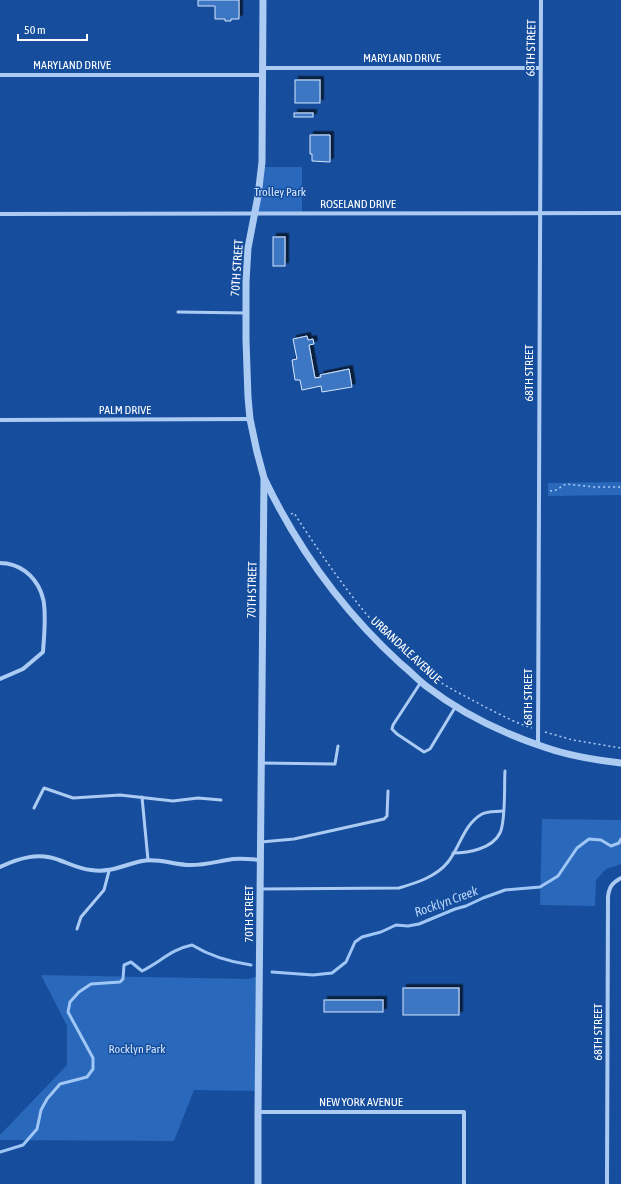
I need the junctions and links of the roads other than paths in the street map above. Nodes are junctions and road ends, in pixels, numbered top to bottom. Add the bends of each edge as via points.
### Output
1 (263, 0) edge
2 (541, 0) edge
3 (540, 68) junction
4 (263, 72) junction
5 (0, 76) edge
6 (540, 213) junction
7 (621, 213) edge
8 (0, 214) edge
9 (254, 214) junction
10 (178, 312) dead end
11 (246, 313) junction
12 (250, 419) junction
13 (0, 420) edge
14 (264, 478) junction
15 (0, 563) edge
16 (0, 679) edge
17 (422, 682) junction
18 (456, 706) junction
19 (538, 745) junction
20 (338, 746) dead end
21 (261, 763) junction
22 (621, 763) edge
23 (505, 771) dead end
24 (388, 791) dead end
25 (142, 797) junction
26 (221, 800) dead end
27 (34, 808) dead end
28 (503, 811) junction
29 (261, 842) junction
30 (453, 853) junction
31 (148, 860) junction
32 (260, 860) junction
33 (0, 867) edge
34 (109, 871) junction
35 (621, 878) edge
36 (260, 889) junction
37 (77, 929) dead end
38 (258, 1112) junction
39 (258, 1184) edge
40 (464, 1184) edge
41 (607, 1184) edge

1 - 4 street, 70TH STREET
2 - 3 street, 68TH STREET
3 - 4 street, MARYLAND DRIVE
3 - 6 street, 68TH STREET
4 - 5 street, MARYLAND DRIVE
4 - 9 street, 70TH STREET via 262,162
6 - 7 street, ROSELAND DRIVE
6 - 9 street, ROSELAND DRIVE
6 - 19 street, 68TH STREET
8 - 9 street, ROSELAND DRIVE
9 - 11 street, 70TH STREET via 247,256
10 - 11 lane
11 - 12 street, 70TH STREET
12 - 13 street, PALM DRIVE
12 - 14 street, 70TH STREET
14 - 17 street, URBANDALE AVENUE via 302,548 339,598 380,644
14 - 21 street, 70TH STREET
15 - 16 street via 22,568 31,575 38,586 44,603 45,634 43,652 23,670
17 - 18 street, URBANDALE AVENUE
17 - 18 lane via 393,725 392,729 397,734 424,752 430,749
18 - 19 street, URBANDALE AVENUE via 490,725
19 - 22 street, URBANDALE AVENUE via 563,753
20 - 21 lane via 336,764
21 - 29 street, 70TH STREET
23 - 28 lane
24 - 29 lane via 387,816 384,819 294,839
25 - 26 lane via 173,801 198,798
25 - 27 lane via 120,795 73,798 44,788
25 - 31 lane
28 - 30 lane via 482,814 474,821
28 - 30 lane via 503,825 495,840 470,852
29 - 32 street, 70TH STREET
30 - 36 lane via 448,862 433,874 416,884 399,888
31 - 32 street via 157,859 188,865 233,859
31 - 34 street
32 - 36 street, 70TH STREET
33 - 34 street via 18,859 44,857 92,871
34 - 37 lane via 104,890 81,917
35 - 41 street, 68TH STREET via 609,892 608,903
36 - 38 street, 70TH STREET
38 - 39 street, 70TH STREET
38 - 40 street, NEW YORK AVENUE via 464,1112

